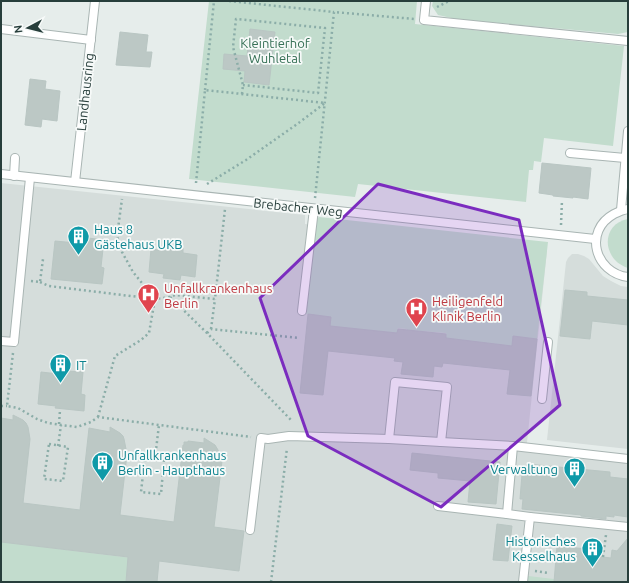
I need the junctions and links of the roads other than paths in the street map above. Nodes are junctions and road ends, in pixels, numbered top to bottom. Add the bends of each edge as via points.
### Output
1 (95, 1) edge
2 (426, 1) edge
3 (1, 29) edge
4 (91, 40) junction
5 (628, 41) edge
6 (628, 131) edge
7 (570, 153) dead end
8 (16, 158) dead end
9 (626, 158) junction
10 (1, 174) edge
11 (14, 176) junction
12 (30, 178) junction
13 (75, 182) junction
14 (314, 209) junction
15 (624, 210) edge
16 (596, 239) junction
17 (628, 277) edge
18 (302, 311) dead end
19 (1, 341) edge
20 (548, 342) dead end
21 (542, 399) dead end
22 (389, 439) junction
23 (441, 442) junction
24 (514, 446) junction
25 (628, 459) edge
26 (438, 506) dead end
27 (507, 514) junction
28 (530, 517) junction
29 (628, 527) edge
30 (250, 530) dead end
31 (523, 582) edge

1 - 4 lane, Landhausring
2 - 5 lane via 424,20
3 - 4 lane
4 - 13 lane, Landhausring
6 - 9 lane
7 - 9 lane
8 - 11 lane
9 - 15 lane
10 - 11 lane, Brebacher Weg
11 - 12 lane, Brebacher Weg
12 - 13 lane, Brebacher Weg
12 - 19 lane via 14,342
13 - 14 lane, Brebacher Weg
14 - 16 lane, Brebacher Weg
14 - 18 lane
15 - 16 lane via 607,218
16 - 17 lane via 599,257 604,266
20 - 21 lane
22 - 23 lane
22 - 23 lane via 395,382 447,388
22 - 30 lane via 289,436 262,438
23 - 24 lane
24 - 25 lane
24 - 27 lane
26 - 27 lane
27 - 28 lane
28 - 29 lane
28 - 31 lane

